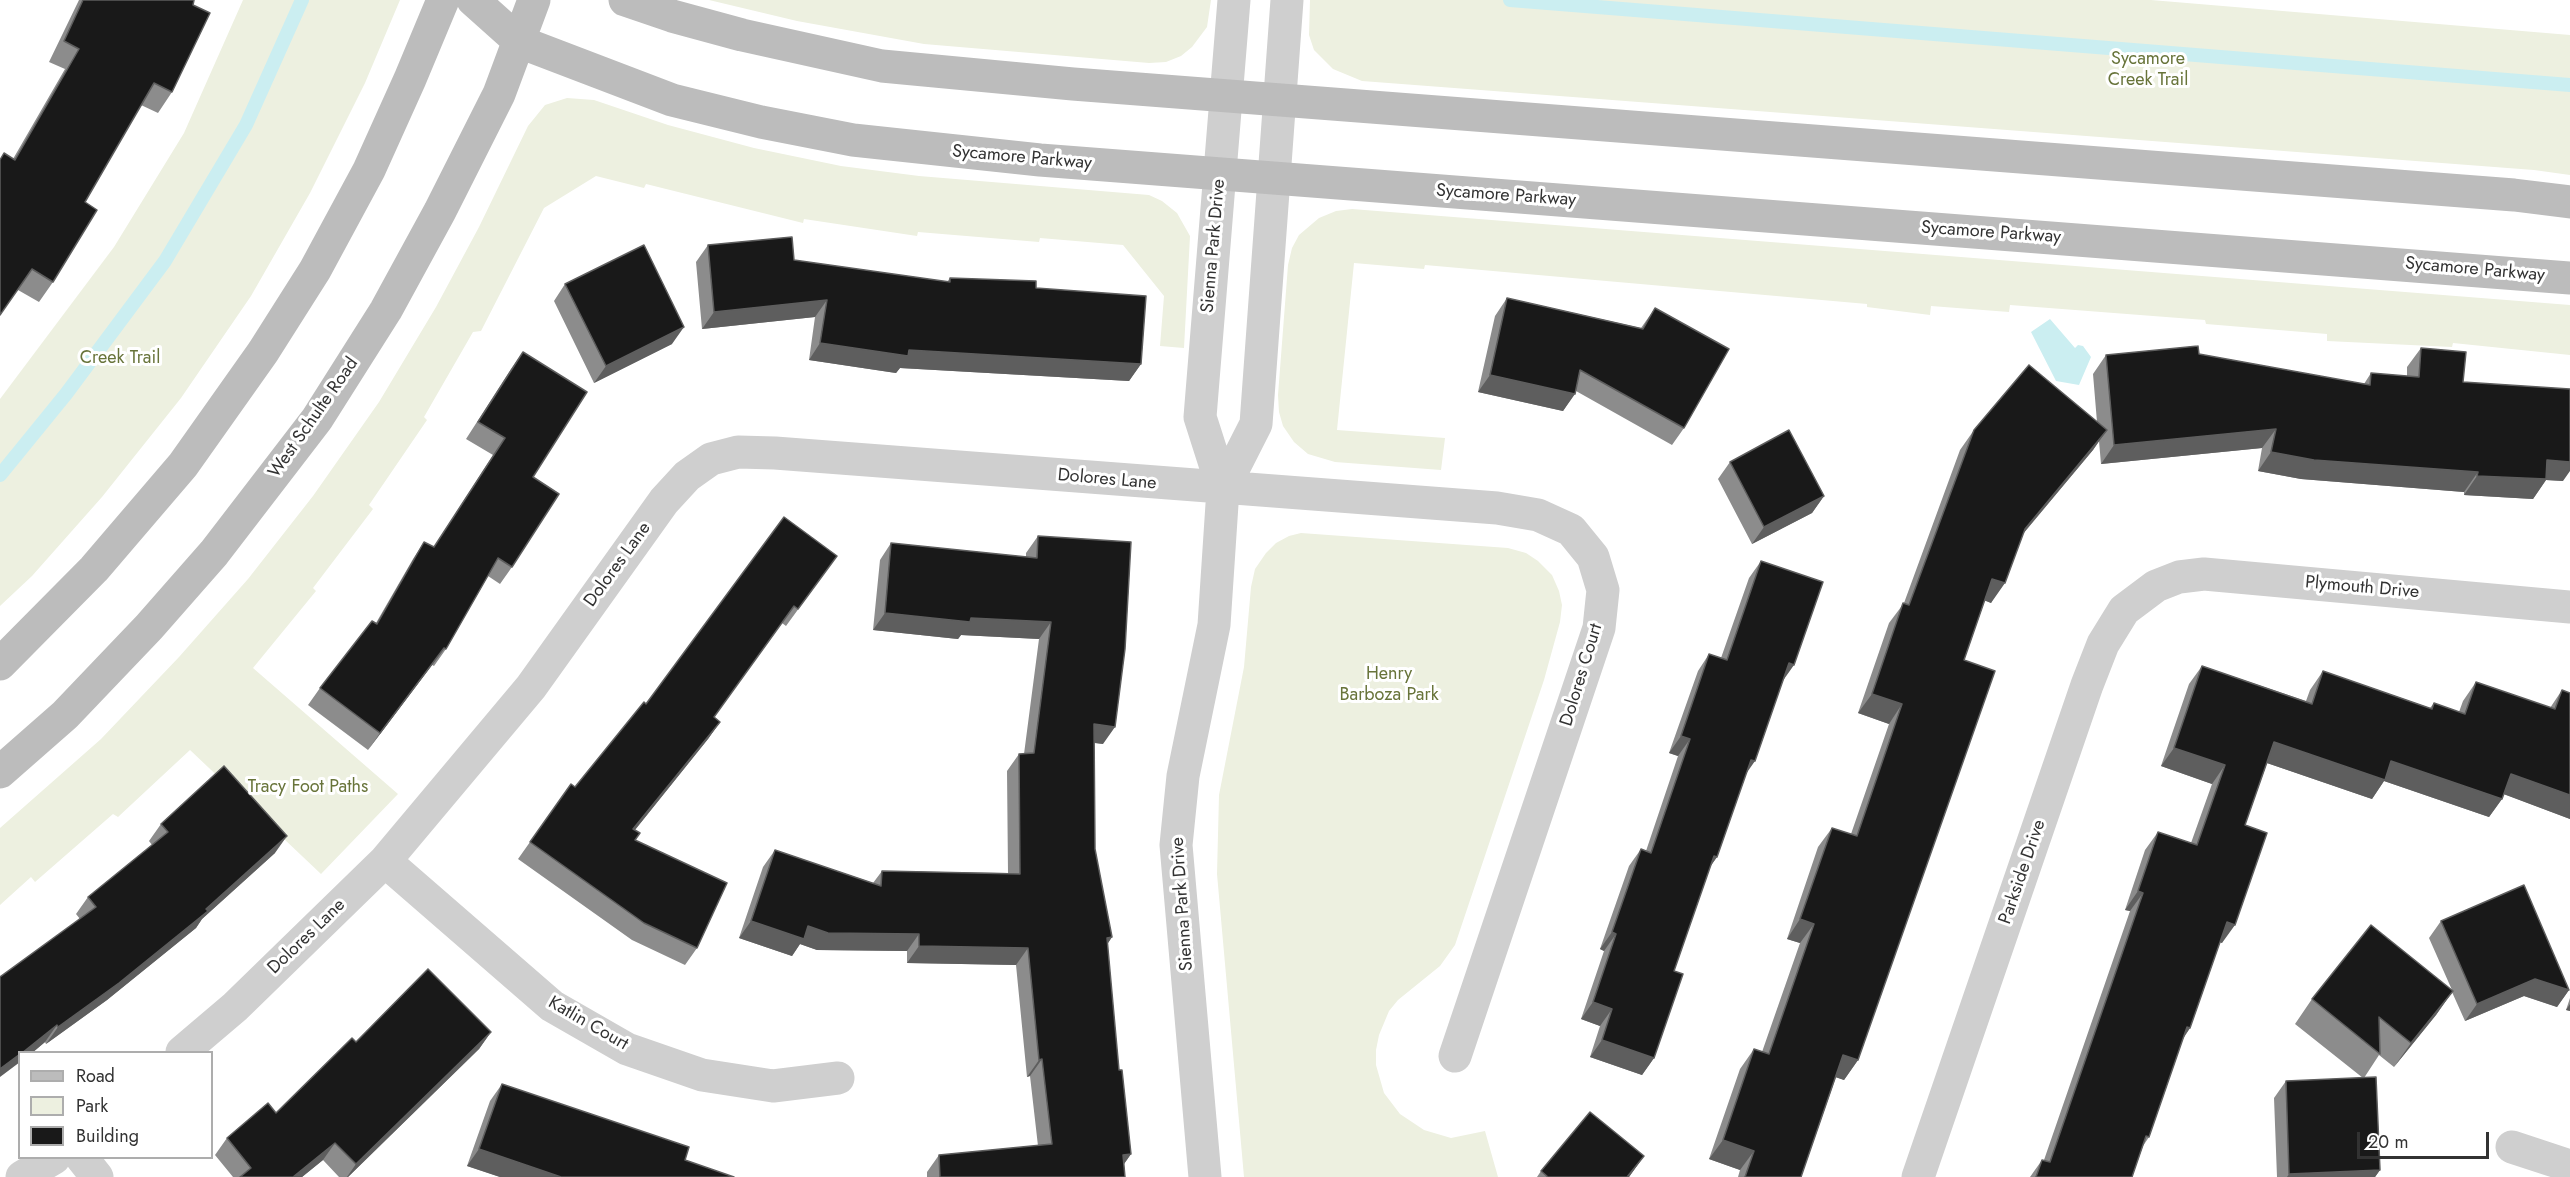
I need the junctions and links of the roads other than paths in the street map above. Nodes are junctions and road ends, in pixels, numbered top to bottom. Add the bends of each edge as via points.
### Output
1 (443, 0) edge
2 (473, 0) edge
3 (534, 0) edge
4 (625, 0) edge
5 (1234, 0) edge
6 (1287, 0) edge
7 (520, 42) junction
8 (1227, 95) junction
9 (1279, 99) junction
10 (1221, 174) junction
11 (1275, 178) junction
12 (2570, 202) edge
13 (2570, 278) edge
14 (1223, 489) junction
15 (2156, 586) joint
16 (2570, 607) edge
17 (0, 664) edge
18 (0, 772) edge
19 (385, 861) junction
20 (184, 1051) edge
21 (1455, 1056) dead end
22 (838, 1078) dead end
23 (2512, 1147) dead end
24 (52, 1159) edge
25 (83, 1159) edge
26 (2570, 1167) edge
27 (22, 1177) edge
28 (97, 1177) edge
29 (1205, 1177) edge
30 (1918, 1177) edge

1 - 17 main road via 369,170 315,270 263,352 183,465 94,569
2 - 7 main road, Sycamore Parkway
3 - 7 main road, West Schulte Road
4 - 8 main road via 742,35 882,66
5 - 8 street, Sienna Park Drive
6 - 9 street, Sienna Park Drive
7 - 10 main road, Sycamore Parkway via 672,100 853,140 956,153
7 - 18 main road, West Schulte Road via 499,94 440,211 386,310 318,419 214,553 149,627 65,715
8 - 9 main road
8 - 10 street, Sienna Park Drive
9 - 11 street, Sienna Park Drive
9 - 12 main road
10 - 11 main road, Sycamore Parkway
10 - 14 street, Sienna Park Drive via 1200,417
11 - 13 main road, Sycamore Parkway
11 - 14 street, Sienna Park Drive via 1256,424
14 - 19 street, Dolores Lane via 775,453 738,452 711,459 687,476 664,501 531,687
14 - 21 street, Dolores Court via 1497,508 1538,515 1571,530 1593,557 1603,590 1599,628
14 - 29 street, Sienna Park Drive via 1214,626 1183,776 1176,846
15 - 16 street, Plymouth Drive via 2179,577 2204,574
15 - 30 street, Parkside Drive via 2124,610 2103,644
19 - 20 street, Dolores Lane
19 - 22 street, Katlin Court via 552,1006 627,1049 702,1075 773,1086
23 - 26 street
24 - 27 street
25 - 28 street

